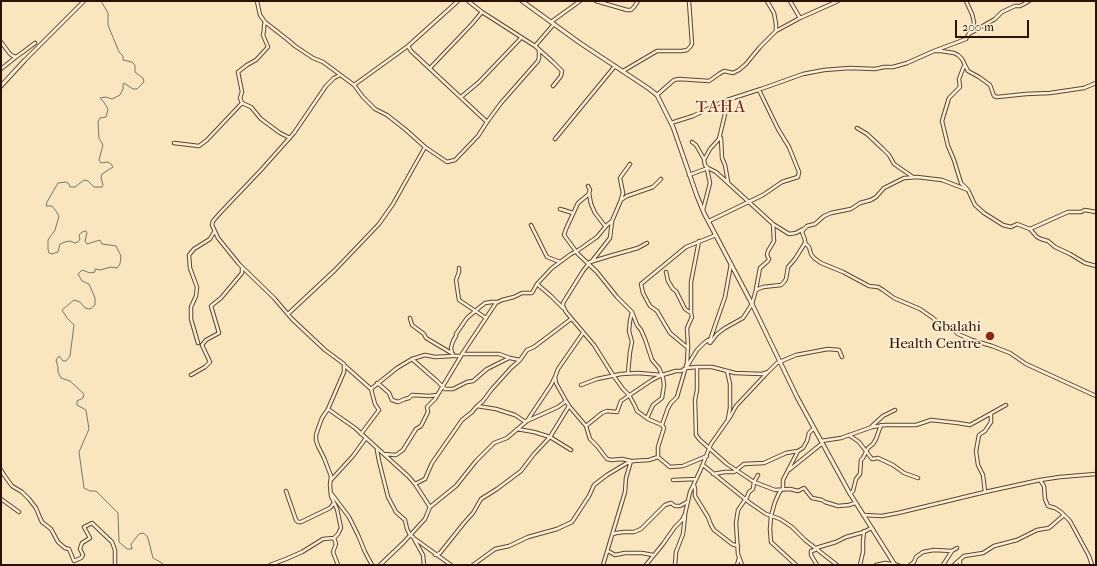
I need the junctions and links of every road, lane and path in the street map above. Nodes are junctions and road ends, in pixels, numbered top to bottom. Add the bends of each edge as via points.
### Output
1 (84, 1) edge
2 (257, 1) edge
3 (458, 1) edge
4 (468, 1) edge
5 (522, 1) edge
6 (580, 1) edge
7 (596, 1) edge
8 (638, 1) edge
9 (689, 1) edge
10 (767, 1) edge
11 (790, 1) edge
12 (838, 1) edge
13 (966, 1) edge
14 (1029, 1) edge
15 (482, 12) junction
16 (800, 18) junction
17 (265, 22) junction
18 (552, 23) junction
19 (776, 31) junction
20 (968, 34) junction
21 (521, 38) junction
22 (1, 42) edge
23 (35, 43) dead end
24 (408, 46) junction
25 (535, 46) junction
26 (539, 50) junction
27 (934, 51) junction
28 (16, 57) junction
29 (25, 61) joint
30 (615, 66) junction
31 (964, 66) junction
32 (430, 68) junction
33 (1, 69) edge
34 (623, 71) junction
35 (340, 75) junction
36 (1096, 83) edge
37 (1, 86) edge
38 (354, 86) junction
39 (553, 86) dead end
40 (759, 90) junction
41 (657, 95) junction
42 (461, 97) junction
43 (724, 101) junction
44 (242, 104) junction
45 (487, 122) junction
46 (671, 123) junction
47 (857, 128) dead end
48 (720, 136) junction
49 (290, 138) junction
50 (555, 139) dead end
51 (692, 142) dead end
52 (174, 143) dead end
53 (425, 147) junction
54 (704, 160) junction
55 (630, 164) dead end
56 (708, 168) junction
57 (689, 175) junction
58 (913, 177) junction
59 (661, 179) dead end
60 (728, 183) junction
61 (588, 186) dead end
62 (968, 190) junction
63 (589, 194) junction
64 (621, 200) junction
65 (750, 202) junction
66 (560, 208) dead end
67 (703, 210) junction
68 (1096, 212) edge
69 (573, 213) junction
70 (612, 221) junction
71 (709, 221) junction
72 (773, 224) junction
73 (531, 225) dead end
74 (605, 226) junction
75 (804, 229) junction
76 (1030, 229) junction
77 (214, 232) junction
78 (716, 235) junction
79 (699, 242) junction
80 (647, 243) dead end
81 (805, 243) junction
82 (577, 251) junction
83 (592, 261) junction
84 (560, 262) junction
85 (588, 264) junction
86 (732, 264) junction
87 (1096, 266) edge
88 (242, 267) junction
89 (459, 268) dead end
90 (666, 272) dead end
91 (537, 284) junction
92 (756, 290) junction
93 (498, 302) junction
94 (752, 304) junction
95 (564, 308) junction
96 (475, 310) junction
97 (632, 312) junction
98 (691, 313) junction
99 (288, 314) junction
100 (410, 318) dead end
101 (486, 318) junction
102 (571, 319) junction
103 (584, 333) junction
104 (198, 343) dead end
105 (710, 343) junction
106 (688, 348) junction
107 (453, 355) junction
108 (461, 355) junction
109 (842, 357) dead end
110 (510, 358) junction
111 (412, 359) junction
112 (520, 360) junction
113 (780, 362) junction
114 (344, 364) junction
115 (697, 367) junction
116 (686, 368) junction
117 (727, 371) junction
118 (768, 372) junction
119 (628, 373) junction
120 (191, 375) dead end
121 (613, 375) junction
122 (662, 375) junction
123 (555, 378) junction
124 (377, 383) junction
125 (581, 385) dead end
126 (442, 387) junction
127 (371, 389) junction
128 (438, 395) junction
129 (629, 395) junction
130 (1096, 396) edge
131 (566, 401) junction
132 (1006, 405) dead end
133 (477, 406) junction
134 (569, 406) junction
135 (328, 409) junction
136 (895, 410) dead end
137 (991, 414) junction
138 (647, 418) junction
139 (728, 420) junction
140 (527, 421) junction
141 (662, 425) junction
142 (881, 425) junction
143 (586, 426) junction
144 (872, 426) junction
145 (814, 428) junction
146 (517, 430) junction
147 (362, 434) junction
148 (849, 435) junction
149 (550, 437) junction
150 (366, 438) junction
151 (820, 441) junction
152 (822, 444) junction
153 (710, 448) junction
154 (377, 449) junction
155 (571, 450) dead end
156 (798, 451) junction
157 (866, 451) junction
158 (383, 454) junction
159 (707, 456) junction
160 (658, 457) junction
161 (631, 461) junction
162 (703, 465) junction
163 (1, 470) edge
164 (737, 470) junction
165 (788, 472) junction
166 (713, 474) junction
167 (1096, 474) edge
168 (758, 475) dead end
169 (918, 478) dead end
170 (696, 479) junction
171 (331, 480) junction
172 (673, 480) dead end
173 (1040, 480) junction
174 (754, 482) junction
175 (415, 484) junction
176 (694, 485) junction
177 (782, 490) junction
178 (286, 491) dead end
179 (330, 491) junction
180 (985, 492) junction
181 (850, 494) junction
182 (1, 498) edge
183 (745, 499) junction
184 (688, 502) junction
185 (334, 503) junction
186 (856, 503) junction
187 (430, 507) junction
188 (19, 512) dead end
189 (685, 514) junction
190 (863, 515) junction
191 (1064, 515) junction
192 (771, 516) junction
193 (871, 528) junction
194 (864, 531) junction
195 (613, 534) junction
196 (410, 535) junction
197 (413, 537) junction
198 (334, 538) junction
199 (738, 546) junction
200 (816, 548) junction
201 (956, 548) dead end
202 (608, 551) junction
203 (952, 551) junction
204 (436, 555) junction
205 (653, 555) junction
206 (739, 558) junction
207 (960, 560) junction
208 (115, 565) edge
209 (270, 565) edge
210 (338, 565) edge
211 (372, 565) edge
212 (380, 565) edge
213 (424, 565) edge
214 (451, 565) edge
215 (474, 565) edge
216 (603, 565) edge
217 (646, 565) edge
218 (675, 565) edge
219 (737, 565) edge
220 (742, 565) edge
221 (796, 565) edge
222 (816, 565) edge
223 (837, 565) edge
224 (860, 565) edge
225 (876, 565) edge
226 (896, 565) edge
227 (910, 565) edge
228 (943, 565) edge
229 (954, 565) edge
230 (960, 565) edge
231 (1092, 565) edge

1 - 29 street
2 - 17 street via 260,15
3 - 24 street
4 - 15 street
5 - 18 street
6 - 18 street
7 - 8 street via 631,10
9 - 34 street via 692,44 690,47 682,51 657,51
10 - 19 street via 774,13
11 - 16 street
12 - 16 street
13 - 20 street via 974,22
14 - 20 street via 1002,12 995,19
15 - 21 street
15 - 32 street
16 - 19 street
17 - 35 street via 295,46
17 - 44 street via 263,35 268,47 256,60 238,72
18 - 25 street
18 - 30 street
19 - 41 street via 739,70 733,73 724,71 709,81 674,80
20 - 27 street via 966,39
21 - 25 street
21 - 42 street
22 - 28 street via 10,54
23 - 28 street
24 - 32 street
24 - 38 street
25 - 26 street
26 - 39 street via 562,71
26 - 45 street via 538,61
27 - 31 street via 954,53 962,59
27 - 40 street via 893,67 824,70 803,74
28 - 33 street
29 - 37 street
30 - 34 street
30 - 50 street
31 - 36 street via 990,85 997,97 1050,93 1084,88
31 - 62 street via 960,87 948,98 942,121 961,183
32 - 42 street
34 - 41 street
35 - 38 street
35 - 49 street via 326,86
38 - 53 street via 375,109 387,115
40 - 43 street
40 - 65 street via 799,172 798,177 782,182
41 - 46 street
42 - 45 street
43 - 46 street
43 - 48 street via 725,114
44 - 49 street via 251,107 261,119
44 - 52 street via 199,146
45 - 53 street via 478,136 454,160 447,162
46 - 57 street
47 - 58 street via 883,149 894,164
48 - 54 street
48 - 60 street
49 - 77 street via 220,212 212,223
51 - 54 street
53 - 99 street via 379,224
54 - 56 street
55 - 64 street via 620,178 623,193
56 - 57 street
56 - 60 street
56 - 67 street via 710,183
57 - 67 street
58 - 62 street via 942,180
58 - 75 street via 904,178 884,188 876,197 851,209 824,216
59 - 64 street via 653,187
60 - 65 street
61 - 63 street
62 - 76 street via 975,205 996,221 1011,227 1017,224
63 - 69 street via 578,203
63 - 74 street via 595,213
64 - 70 street
65 - 71 street
65 - 72 street
66 - 69 street
67 - 71 street
68 - 76 street via 1068,212
69 - 82 street via 564,235
70 - 74 street
70 - 83 street via 610,238
71 - 78 street
72 - 75 street via 789,234
72 - 92 street via 774,241 768,251 768,261 760,268
73 - 84 street via 547,257
74 - 82 street via 597,237
75 - 81 street via 802,232
76 - 87 street via 1055,247
77 - 88 street
77 - 104 street via 210,239 194,248 189,255 190,268 197,287 191,307 191,319
78 - 79 street
78 - 86 street
79 - 98 street via 691,282
79 - 106 street via 686,246 641,284 642,293 650,306 657,311 670,333
80 - 83 street
81 - 92 street via 788,267 786,279 781,285
81 - 130 street via 814,258 821,263 869,286 878,287 898,300 920,309 958,334 1010,353 1026,364
82 - 84 street
82 - 85 street
83 - 85 street
84 - 91 street
85 - 95 street via 563,304
85 - 97 street
86 - 94 street
86 - 105 street via 725,297
88 - 99 street
88 - 120 street via 242,273 211,306 219,333 202,345 210,362
89 - 96 street via 456,280 459,300
90 - 98 street via 668,282 685,309
91 - 93 street via 532,293 522,293
91 - 95 street
92 - 94 street
93 - 96 street via 485,303
93 - 101 street
94 - 105 street via 743,318 725,328
94 - 113 street
95 - 102 street
96 - 101 street
96 - 107 street via 456,334 451,348
97 - 119 street
97 - 122 street via 652,360
98 - 106 street via 687,328
99 - 114 street
100 - 107 street via 412,325 426,338
101 - 108 street
102 - 103 street
102 - 112 street via 527,350
103 - 121 street
103 - 123 street via 558,369
105 - 116 street via 708,340 697,350
106 - 116 street
107 - 108 street
107 - 111 street via 425,355
108 - 110 street via 499,354
108 - 126 street
109 - 113 street via 839,350 828,349 796,355
110 - 112 street
110 - 126 street via 473,381 453,389 445,390
111 - 124 street
111 - 126 street
112 - 133 street
113 - 118 street
113 - 145 street
114 - 127 street
114 - 135 street via 344,372
115 - 116 street
115 - 117 street
115 - 153 street via 696,434
116 - 122 street
116 - 141 street via 677,397 668,408
117 - 118 street via 749,374
117 - 139 street via 730,384
118 - 139 street via 736,406
119 - 121 street
119 - 122 street
121 - 125 street
121 - 129 street
122 - 129 street
122 - 138 street via 662,398 653,405
123 - 131 street
123 - 140 street
124 - 127 street
124 - 128 street via 389,392 392,400 398,402 412,395
126 - 128 street
127 - 147 street via 379,410
128 - 158 street via 427,407 428,412 421,426 416,429 403,450 396,455
129 - 138 street via 637,411
129 - 143 street via 621,401 617,412 602,413
131 - 134 street
131 - 140 street
132 - 137 street
133 - 140 street via 496,409
133 - 175 street via 455,429 425,478
134 - 143 street
134 - 149 street
135 - 147 street
135 - 171 street via 316,435
136 - 144 street
137 - 142 street via 970,425 931,420 916,425
137 - 180 street via 991,422 979,435 976,451
138 - 141 street
139 - 153 street
140 - 146 street
141 - 160 street via 664,428 658,447
142 - 144 street
142 - 157 street via 876,439
143 - 161 street via 590,439 607,459
144 - 148 street
145 - 151 street
145 - 156 street via 803,448
146 - 149 street
146 - 187 street via 507,438 494,443 457,484
147 - 150 street
148 - 151 street
148 - 157 street
149 - 155 street
149 - 204 street via 521,471 481,499 473,513
150 - 154 street
150 - 171 street
151 - 152 street
152 - 165 street
152 - 181 street
153 - 159 street
153 - 164 street
154 - 158 street
154 - 196 street via 388,497 396,512 405,520
156 - 164 street via 786,453 764,463 744,464
156 - 165 street
157 - 169 street via 872,458 878,458
157 - 181 street via 861,460 860,474
158 - 175 street
159 - 160 street via 683,466 670,467
159 - 162 street
160 - 161 street
161 - 195 street via 626,478 626,492
161 - 215 street via 594,485 572,522 495,549
162 - 166 street
162 - 170 street
163 - 208 street via 12,486 29,499 42,522 51,529 58,542 69,549 74,561 81,558 82,543 90,538 84,526 92,523 112,542 116,550
164 - 166 street
164 - 174 street
165 - 177 street
166 - 183 street
167 - 173 street
168 - 174 street
170 - 172 street
170 - 176 street
171 - 179 street
173 - 180 street
173 - 191 street via 1044,486 1048,506
174 - 177 street
174 - 183 street via 753,489
175 - 187 street
176 - 184 street
176 - 199 street via 695,496 714,530
177 - 186 street via 798,491 804,488 812,498 838,506
177 - 192 street
178 - 185 street via 298,522 330,508
179 - 185 street
179 - 211 street via 349,517
180 - 190 street via 898,513 882,516
181 - 186 street
182 - 188 street
183 - 192 street
183 - 199 street via 738,510 736,523
184 - 189 street
184 - 195 street via 680,506 671,503 665,505 641,529 634,532
185 - 198 street via 341,528
186 - 190 street
187 - 196 street via 425,519
189 - 205 street
189 - 218 street
190 - 193 street
191 - 207 street via 1049,528 994,546 983,553 964,556
191 - 231 street via 1090,556
192 - 200 street via 792,527
192 - 221 street via 771,542
193 - 194 street
193 - 226 street
194 - 200 street
194 - 224 street
195 - 202 street
196 - 197 street
196 - 212 street
197 - 204 street
197 - 213 street
198 - 209 street via 323,539 302,552
198 - 210 street via 336,544 333,552
199 - 206 street
200 - 222 street via 811,552
200 - 223 street
201 - 203 street
202 - 205 street via 615,555
202 - 216 street
203 - 227 street via 923,552
203 - 228 street
204 - 214 street
205 - 217 street
206 - 219 street
206 - 220 street
207 - 229 street
207 - 230 street
225 - 226 street

